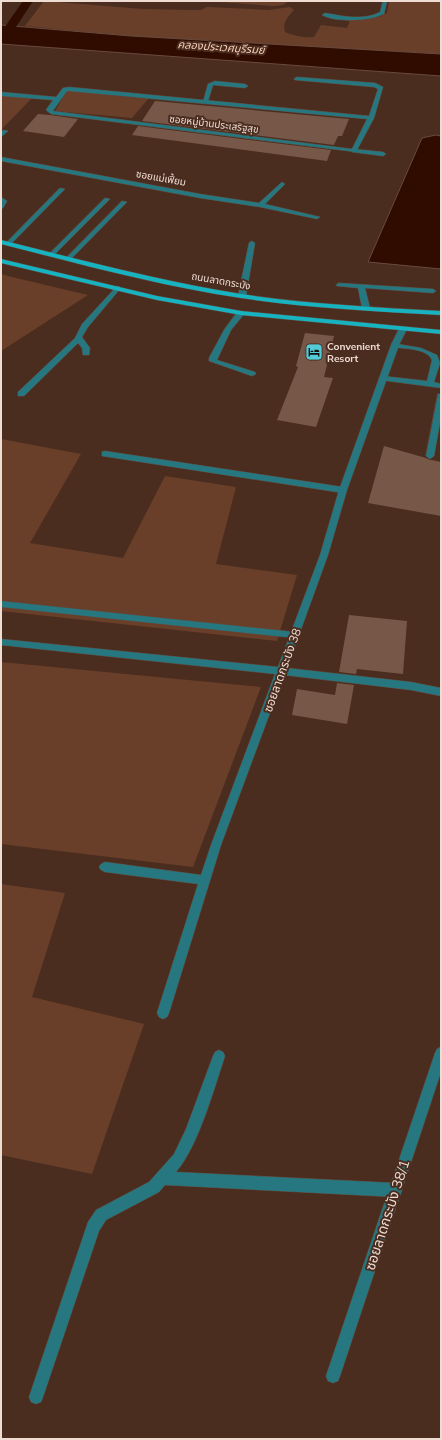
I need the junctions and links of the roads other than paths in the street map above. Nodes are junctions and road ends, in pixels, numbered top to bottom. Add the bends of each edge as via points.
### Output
1 (384, 1) edge
2 (325, 15) dead end
3 (297, 78) dead end
4 (245, 86) dead end
5 (1, 94) edge
6 (56, 99) junction
7 (205, 101) junction
8 (371, 118) junction
9 (354, 151) junction
10 (383, 154) dead end
11 (1, 159) edge
12 (282, 184) dead end
13 (62, 189) dead end
14 (1, 199) edge
15 (107, 199) dead end
16 (124, 202) dead end
17 (260, 205) junction
18 (1, 207) edge
19 (317, 217) dead end
20 (5, 243) edge
21 (252, 243) dead end
22 (52, 254) junction
23 (68, 258) junction
24 (1, 261) edge
25 (339, 284) dead end
26 (361, 286) junction
27 (118, 288) junction
28 (433, 291) dead end
29 (242, 296) junction
30 (366, 308) junction
31 (241, 313) junction
32 (441, 314) edge
33 (403, 329) junction
34 (441, 332) edge
35 (78, 339) junction
36 (395, 346) junction
37 (86, 354) dead end
38 (252, 374) dead end
39 (383, 378) junction
40 (430, 384) junction
41 (441, 386) edge
42 (21, 394) dead end
43 (441, 396) edge
44 (105, 454) dead end
45 (430, 456) dead end
46 (343, 490) junction
47 (1, 604) edge
48 (295, 635) junction
49 (1, 642) edge
50 (282, 671) junction
51 (441, 692) edge
52 (105, 867) dead end
53 (205, 880) junction
54 (163, 1013) dead end
55 (441, 1053) edge
56 (219, 1056) dead end
57 (163, 1178) junction
58 (395, 1190) junction
59 (333, 1376) dead end
60 (36, 1397) dead end

1 - 2 street via 382,13 372,17 344,18
3 - 8 street via 379,86 381,88
4 - 7 street via 211,84
5 - 6 street
6 - 7 street, ซอยหมู่บ้านประเสริฐสุข via 69,88
6 - 9 street, ซอยหมู่บ้านประเสริฐสุข via 49,111
7 - 8 street, ซอยหมู่บ้านประเสริฐสุข
8 - 9 street
9 - 10 street
11 - 17 street, ซอยแม่เฟี้ยม
12 - 17 street
13 - 20 street
14 - 18 street via 4,203
15 - 22 street
16 - 23 street
17 - 19 street, ซอยแม่เฟี้ยม
20 - 22 main road, ถนนลาดกระบัง
21 - 29 street
22 - 23 main road, ถนนลาดกระบัง
23 - 29 main road, ถนนลาดกระบัง
24 - 27 main road
25 - 26 street
26 - 28 street
26 - 30 street
27 - 31 main road
27 - 35 street via 85,326
29 - 30 main road, ถนนลาดกระบัง
30 - 32 main road, ถนนลาดกระบัง
31 - 33 main road
31 - 38 street via 228,330 213,361
33 - 34 main road
33 - 36 street, ซอยลาดกระบัง 38
35 - 37 street via 86,348
35 - 42 street
36 - 39 street, ซอยลาดกระบัง 38
36 - 40 street via 429,351 435,355
39 - 40 street
39 - 46 street, ซอยลาดกระบัง 38
40 - 41 street
43 - 45 street
44 - 46 street
46 - 48 street, ซอยลาดกระบัง 38 via 324,555
47 - 48 street
48 - 50 street, ซอยลาดกระบัง 38
49 - 50 street
50 - 51 street via 411,686
50 - 53 street, ซอยลาดกระบัง 38
52 - 53 street
53 - 54 street, ซอยลาดกระบัง 38
55 - 58 street, ซอยลาดกระบัง 38/1
56 - 57 street via 192,1131 179,1159
57 - 58 street
57 - 60 street via 154,1187 101,1215 93,1227
58 - 59 street, ซอยลาดกระบัง 38/1

